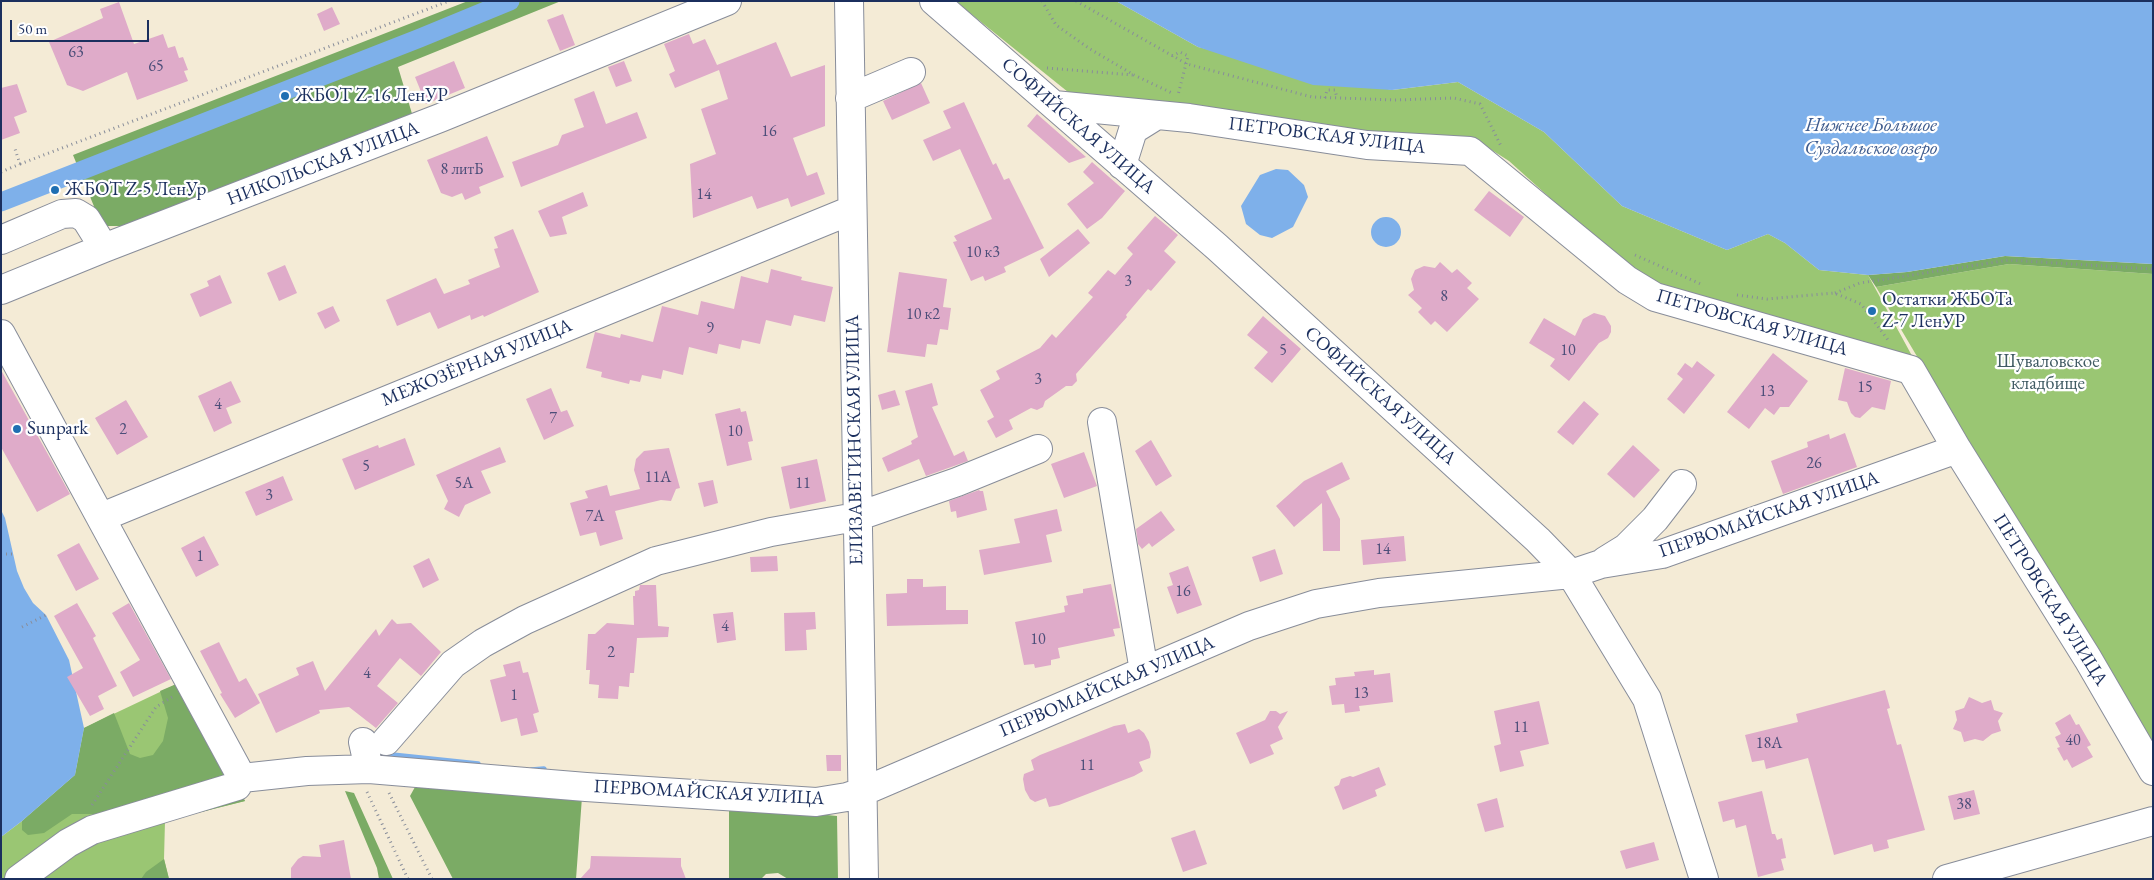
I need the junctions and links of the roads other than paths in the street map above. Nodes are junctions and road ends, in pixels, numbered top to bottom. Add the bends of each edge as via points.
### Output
1 (727, 1) edge
2 (934, 1) edge
3 (851, 7) edge
4 (911, 72) dead end
5 (850, 98) junction
6 (1054, 104) junction
7 (1157, 115) junction
8 (1122, 165) junction
9 (852, 210) junction
10 (1, 240) edge
11 (104, 248) junction
12 (1, 290) edge
13 (1, 334) edge
14 (1102, 422) dead end
15 (1038, 449) dead end
16 (1957, 449) junction
17 (1682, 484) dead end
18 (102, 517) junction
19 (856, 517) junction
20 (1602, 564) junction
21 (1571, 574) junction
22 (1144, 671) junction
23 (367, 769) junction
24 (2153, 771) edge
25 (242, 778) junction
26 (862, 792) junction
27 (2153, 821) edge
28 (19, 879) edge
29 (864, 879) edge
30 (1704, 879) edge
31 (1947, 879) edge

1 - 11 street, НИКОЛЬСКАЯ УЛИЦА via 399,135
2 - 6 street, СОФИЙСКАЯ УЛИЦА
3 - 5 street, ЕЛИЗАВЕТИНСКАЯ УЛИЦА
4 - 5 street
5 - 9 street, ЕЛИЗАВЕТИНСКАЯ УЛИЦА
6 - 7 street, ПЕТРОВСКАЯ УЛИЦА
6 - 8 street, СОФИЙСКАЯ УЛИЦА
7 - 8 street via 1133,130
7 - 16 street, ПЕТРОВСКАЯ УЛИЦА via 1367,145 1470,151 1627,280 1655,297 1911,370
8 - 21 street, СОФИЙСКАЯ УЛИЦА via 1217,247 1532,534
9 - 18 street, МЕЖОЗЁРНАЯ УЛИЦА
9 - 19 street, ЕЛИЗАВЕТИНСКАЯ УЛИЦА
10 - 11 street via 62,214 76,214 86,219
11 - 12 street, НИКОЛЬСКАЯ УЛИЦА
13 - 18 street
14 - 22 street
15 - 19 street via 957,482
16 - 20 street, ПЕРВОМАЙСКАЯ УЛИЦА via 1662,554
16 - 24 street, ПЕТРОВСКАЯ УЛИЦА via 2088,659
17 - 20 street via 1626,548
18 - 25 street
19 - 23 street via 771,532 656,561 525,620 483,643 454,664 375,742
19 - 26 street, ЕЛИЗАВЕТИНСКАЯ УЛИЦА
20 - 21 street, ПЕРВОМАЙСКАЯ УЛИЦА
21 - 22 street, ПЕРВОМАЙСКАЯ УЛИЦА via 1380,593 1316,604 1249,626
21 - 30 street, СОФИЙСКАЯ УЛИЦА via 1648,699
22 - 26 street, ПЕРВОМАЙСКАЯ УЛИЦА
23 - 25 street, ПЕРВОМАЙСКАЯ УЛИЦА
23 - 26 street, ПЕРВОМАЙСКАЯ УЛИЦА via 586,788 816,802
25 - 28 street via 237,786 92,830
26 - 29 street, ЕЛИЗАВЕТИНСКАЯ УЛИЦА
27 - 31 street

